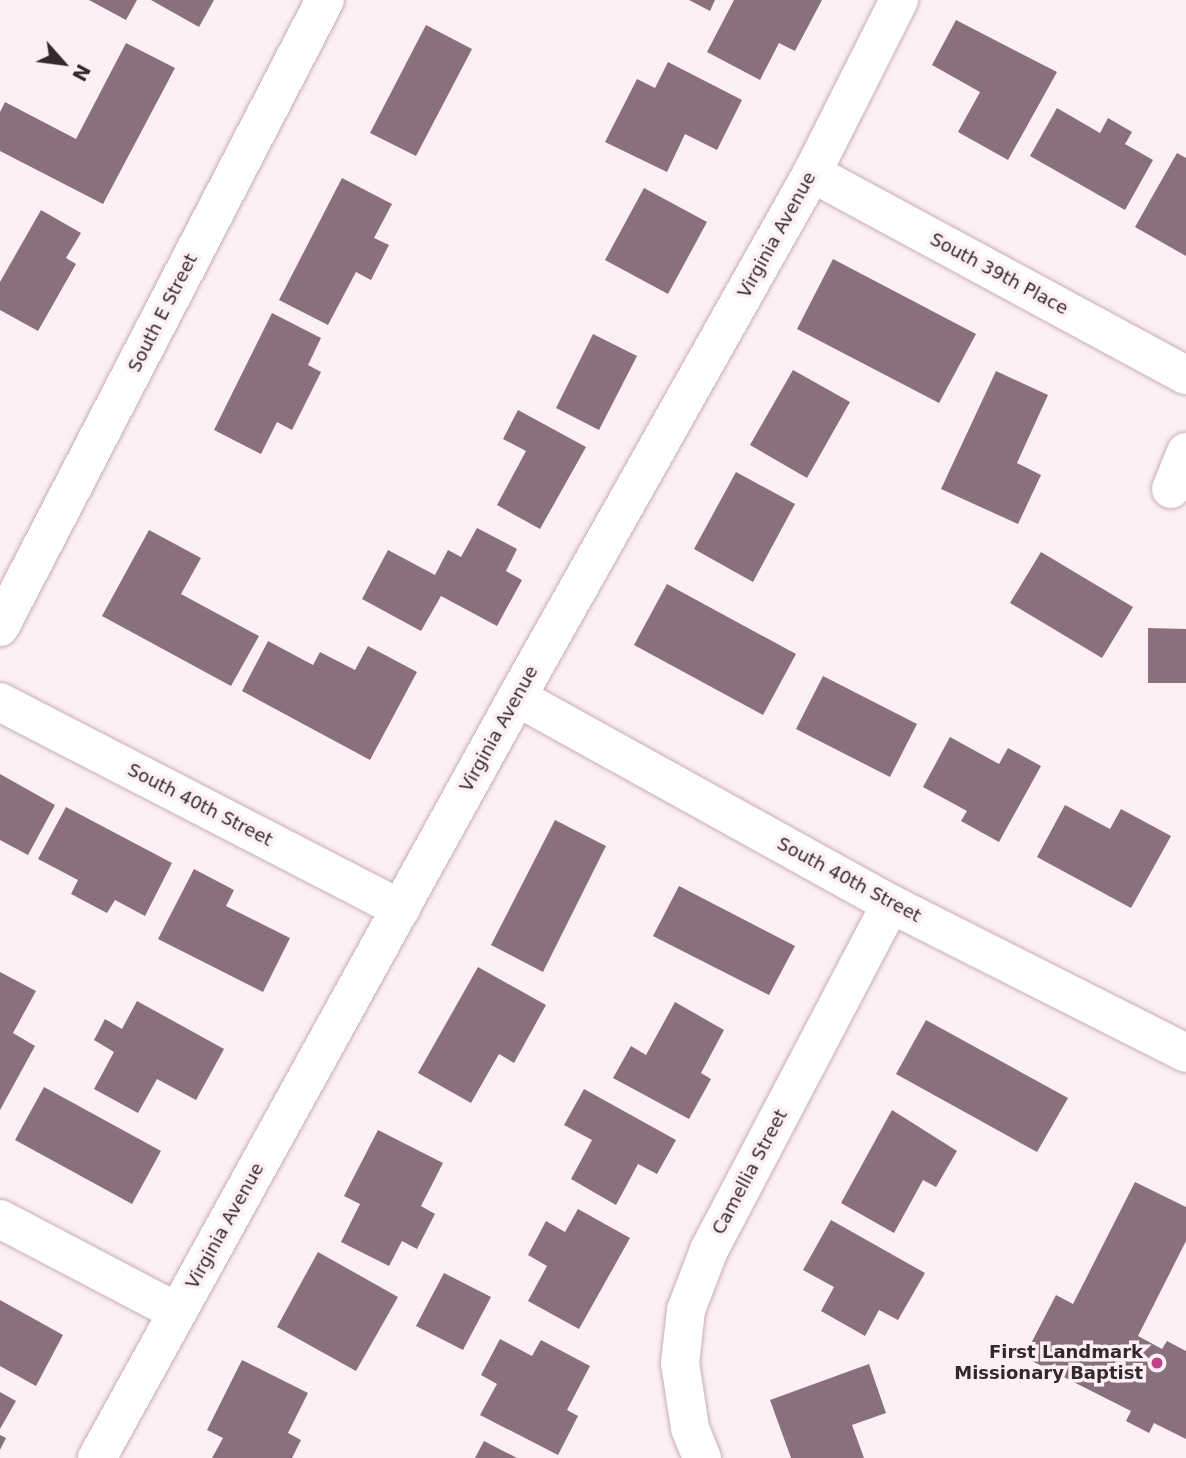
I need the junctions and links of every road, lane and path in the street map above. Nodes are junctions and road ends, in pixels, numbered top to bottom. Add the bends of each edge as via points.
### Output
1 (325, 0) edge
2 (899, 0) edge
3 (812, 173) junction
4 (1186, 375) edge
5 (1186, 452) edge
6 (1171, 489) dead end
7 (0, 627) edge
8 (517, 697) junction
9 (0, 702) edge
10 (891, 904) junction
11 (401, 909) junction
12 (1186, 1053) edge
13 (0, 1219) edge
14 (177, 1312) junction
15 (97, 1458) edge
16 (702, 1458) edge

1 - 7 street, South E Street
2 - 3 street, Virginia Avenue
3 - 4 street, South 39th Place
3 - 8 street, Virginia Avenue
5 - 6 street
8 - 10 street, South 40th Street
8 - 11 street, Virginia Avenue
9 - 11 street, South 40th Street
10 - 12 street, South 40th Street
10 - 16 street, Camellia Street via 709,1250 686,1311 680,1363 690,1428
11 - 14 street, Virginia Avenue
13 - 14 street
14 - 15 street, Virginia Avenue

